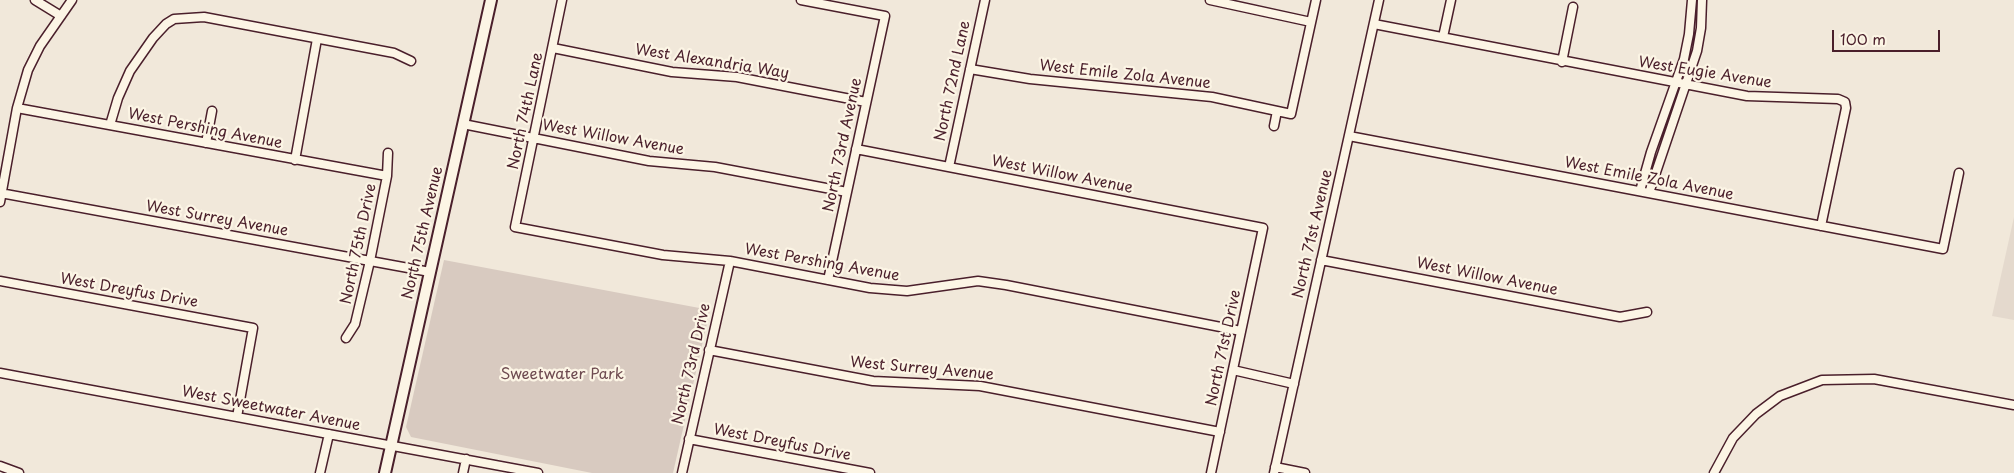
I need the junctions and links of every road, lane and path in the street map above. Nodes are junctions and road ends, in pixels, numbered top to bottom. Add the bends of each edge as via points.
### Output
1 (35, 0) edge
2 (72, 0) edge
3 (491, 0) edge
4 (562, 0) edge
5 (801, 0) edge
6 (985, 0) edge
7 (1210, 0) edge
8 (1316, 0) edge
9 (1379, 0) edge
10 (1451, 0) edge
11 (1692, 1) edge
12 (1702, 1) edge
13 (1572, 7) dead end
14 (61, 16) junction
15 (1311, 22) junction
16 (1374, 24) junction
17 (1443, 37) junction
18 (317, 39) junction
19 (553, 48) junction
20 (411, 61) dead end
21 (1562, 62) junction
22 (970, 69) junction
23 (1676, 83) junction
24 (1686, 85) junction
25 (866, 102) junction
26 (17, 108) junction
27 (212, 111) dead end
28 (1277, 111) junction
29 (463, 124) junction
30 (110, 125) junction
31 (1274, 126) dead end
32 (1349, 136) junction
33 (534, 138) junction
34 (206, 143) junction
35 (856, 149) junction
36 (388, 153) dead end
37 (295, 160) junction
38 (949, 167) junction
39 (1959, 173) dead end
40 (387, 176) junction
41 (1640, 191) junction
42 (847, 192) junction
43 (1, 193) edge
44 (1649, 193) junction
45 (0, 202) edge
46 (1820, 226) junction
47 (515, 227) joint
48 (1263, 228) joint
49 (1322, 260) junction
50 (370, 261) junction
51 (730, 261) junction
52 (430, 272) junction
53 (828, 280) junction
54 (0, 281) edge
55 (1647, 312) dead end
56 (1241, 331) junction
57 (346, 338) dead end
58 (710, 350) junction
59 (1233, 370) junction
60 (0, 373) edge
61 (1294, 384) junction
62 (2014, 405) edge
63 (237, 417) junction
64 (1220, 432) junction
65 (328, 434) junction
66 (689, 439) junction
67 (391, 446) junction
68 (466, 459) junction
69 (0, 466) edge
70 (1274, 470) edge
71 (18, 473) edge
72 (320, 473) edge
73 (385, 473) edge
74 (463, 473) edge
75 (538, 473) edge
76 (682, 473) edge
77 (870, 473) edge
78 (1211, 473) edge
79 (1305, 473) edge
80 (1714, 473) edge

1 - 14 street
2 - 14 street
3 - 29 main road, North 75th Avenue
4 - 19 street, North 74th Lane
5 - 25 street, North 73rd Avenue via 885,16
6 - 22 street, North 72nd Lane
7 - 15 street
8 - 15 street
9 - 16 street, North 71st Avenue
10 - 17 street
11 - 12 street
11 - 23 street via 1687,45
12 - 24 street via 1699,39
13 - 21 street
14 - 26 street via 33,57
15 - 28 street, West Emile Zola Avenue via 1291,114
16 - 17 street, West Eugie Avenue
16 - 32 street, North 71st Avenue
17 - 21 street, West Eugie Avenue
18 - 20 street via 394,53
18 - 30 street via 204,17 174,19 153,38 130,72
18 - 37 street
19 - 25 street, West Alexandria Way via 672,72 737,77
19 - 33 street, North 74th Lane
21 - 23 street, West Eugie Avenue
22 - 28 street, West Emile Zola Avenue via 1030,79 1212,97
22 - 38 street, North 72nd Lane
23 - 24 street, West Eugie Avenue
23 - 41 street
24 - 44 street
24 - 46 street, West Eugie Avenue via 1746,96 1838,99 1845,102
25 - 35 street, North 73rd Avenue
26 - 30 street, West Pershing Avenue
26 - 43 street
27 - 34 street
28 - 31 street
29 - 33 street, West Willow Avenue
29 - 52 main road, North 75th Avenue
30 - 34 street, West Pershing Avenue
32 - 41 street, West Emile Zola Avenue
32 - 49 street, North 71st Avenue
33 - 42 street, West Willow Avenue via 649,161 715,166
33 - 47 street, North 74th Lane
34 - 37 street, West Pershing Avenue
35 - 38 street, West Willow Avenue
35 - 42 street, North 73rd Avenue
36 - 40 street, North 75th Drive
37 - 40 street, West Pershing Avenue
38 - 48 street, West Willow Avenue
39 - 46 street, West Emile Zola Avenue via 1943,249
40 - 50 street, North 75th Drive
41 - 44 street, West Emile Zola Avenue
42 - 53 street, North 73rd Avenue
43 - 45 street
43 - 50 street, West Surrey Avenue
44 - 46 street, West Emile Zola Avenue
47 - 51 street, West Pershing Avenue via 663,255
48 - 56 street, North 71st Drive
49 - 55 street, West Willow Avenue via 1620,317
49 - 61 street, North 71st Avenue
50 - 52 street, West Surrey Avenue
50 - 57 street, North 75th Drive via 355,324
51 - 53 street, West Pershing Avenue
51 - 58 street, North 73rd Drive
52 - 67 main road, North 75th Avenue
53 - 56 street, West Pershing Avenue via 907,291 978,281
54 - 63 street, West Dreyfus Drive via 253,328
56 - 59 street, North 71st Drive
58 - 64 street, West Surrey Avenue via 872,381 980,386
58 - 66 street, North 73rd Drive
59 - 61 street
59 - 64 street, North 71st Drive
60 - 63 street, West Sweetwater Avenue
61 - 70 street, North 71st Avenue
62 - 80 street via 1874,379 1822,380 1780,396 1756,414 1733,438
63 - 65 street, West Sweetwater Avenue
64 - 78 street, North 71st Drive
65 - 67 street, West Sweetwater Avenue
65 - 72 street
66 - 76 street, North 73rd Drive
66 - 77 street, West Dreyfus Drive
67 - 68 street, West Sweetwater Avenue
67 - 73 main road, North 75th Avenue
68 - 74 street
68 - 75 street, West Sweetwater Avenue
69 - 71 street
70 - 79 street

